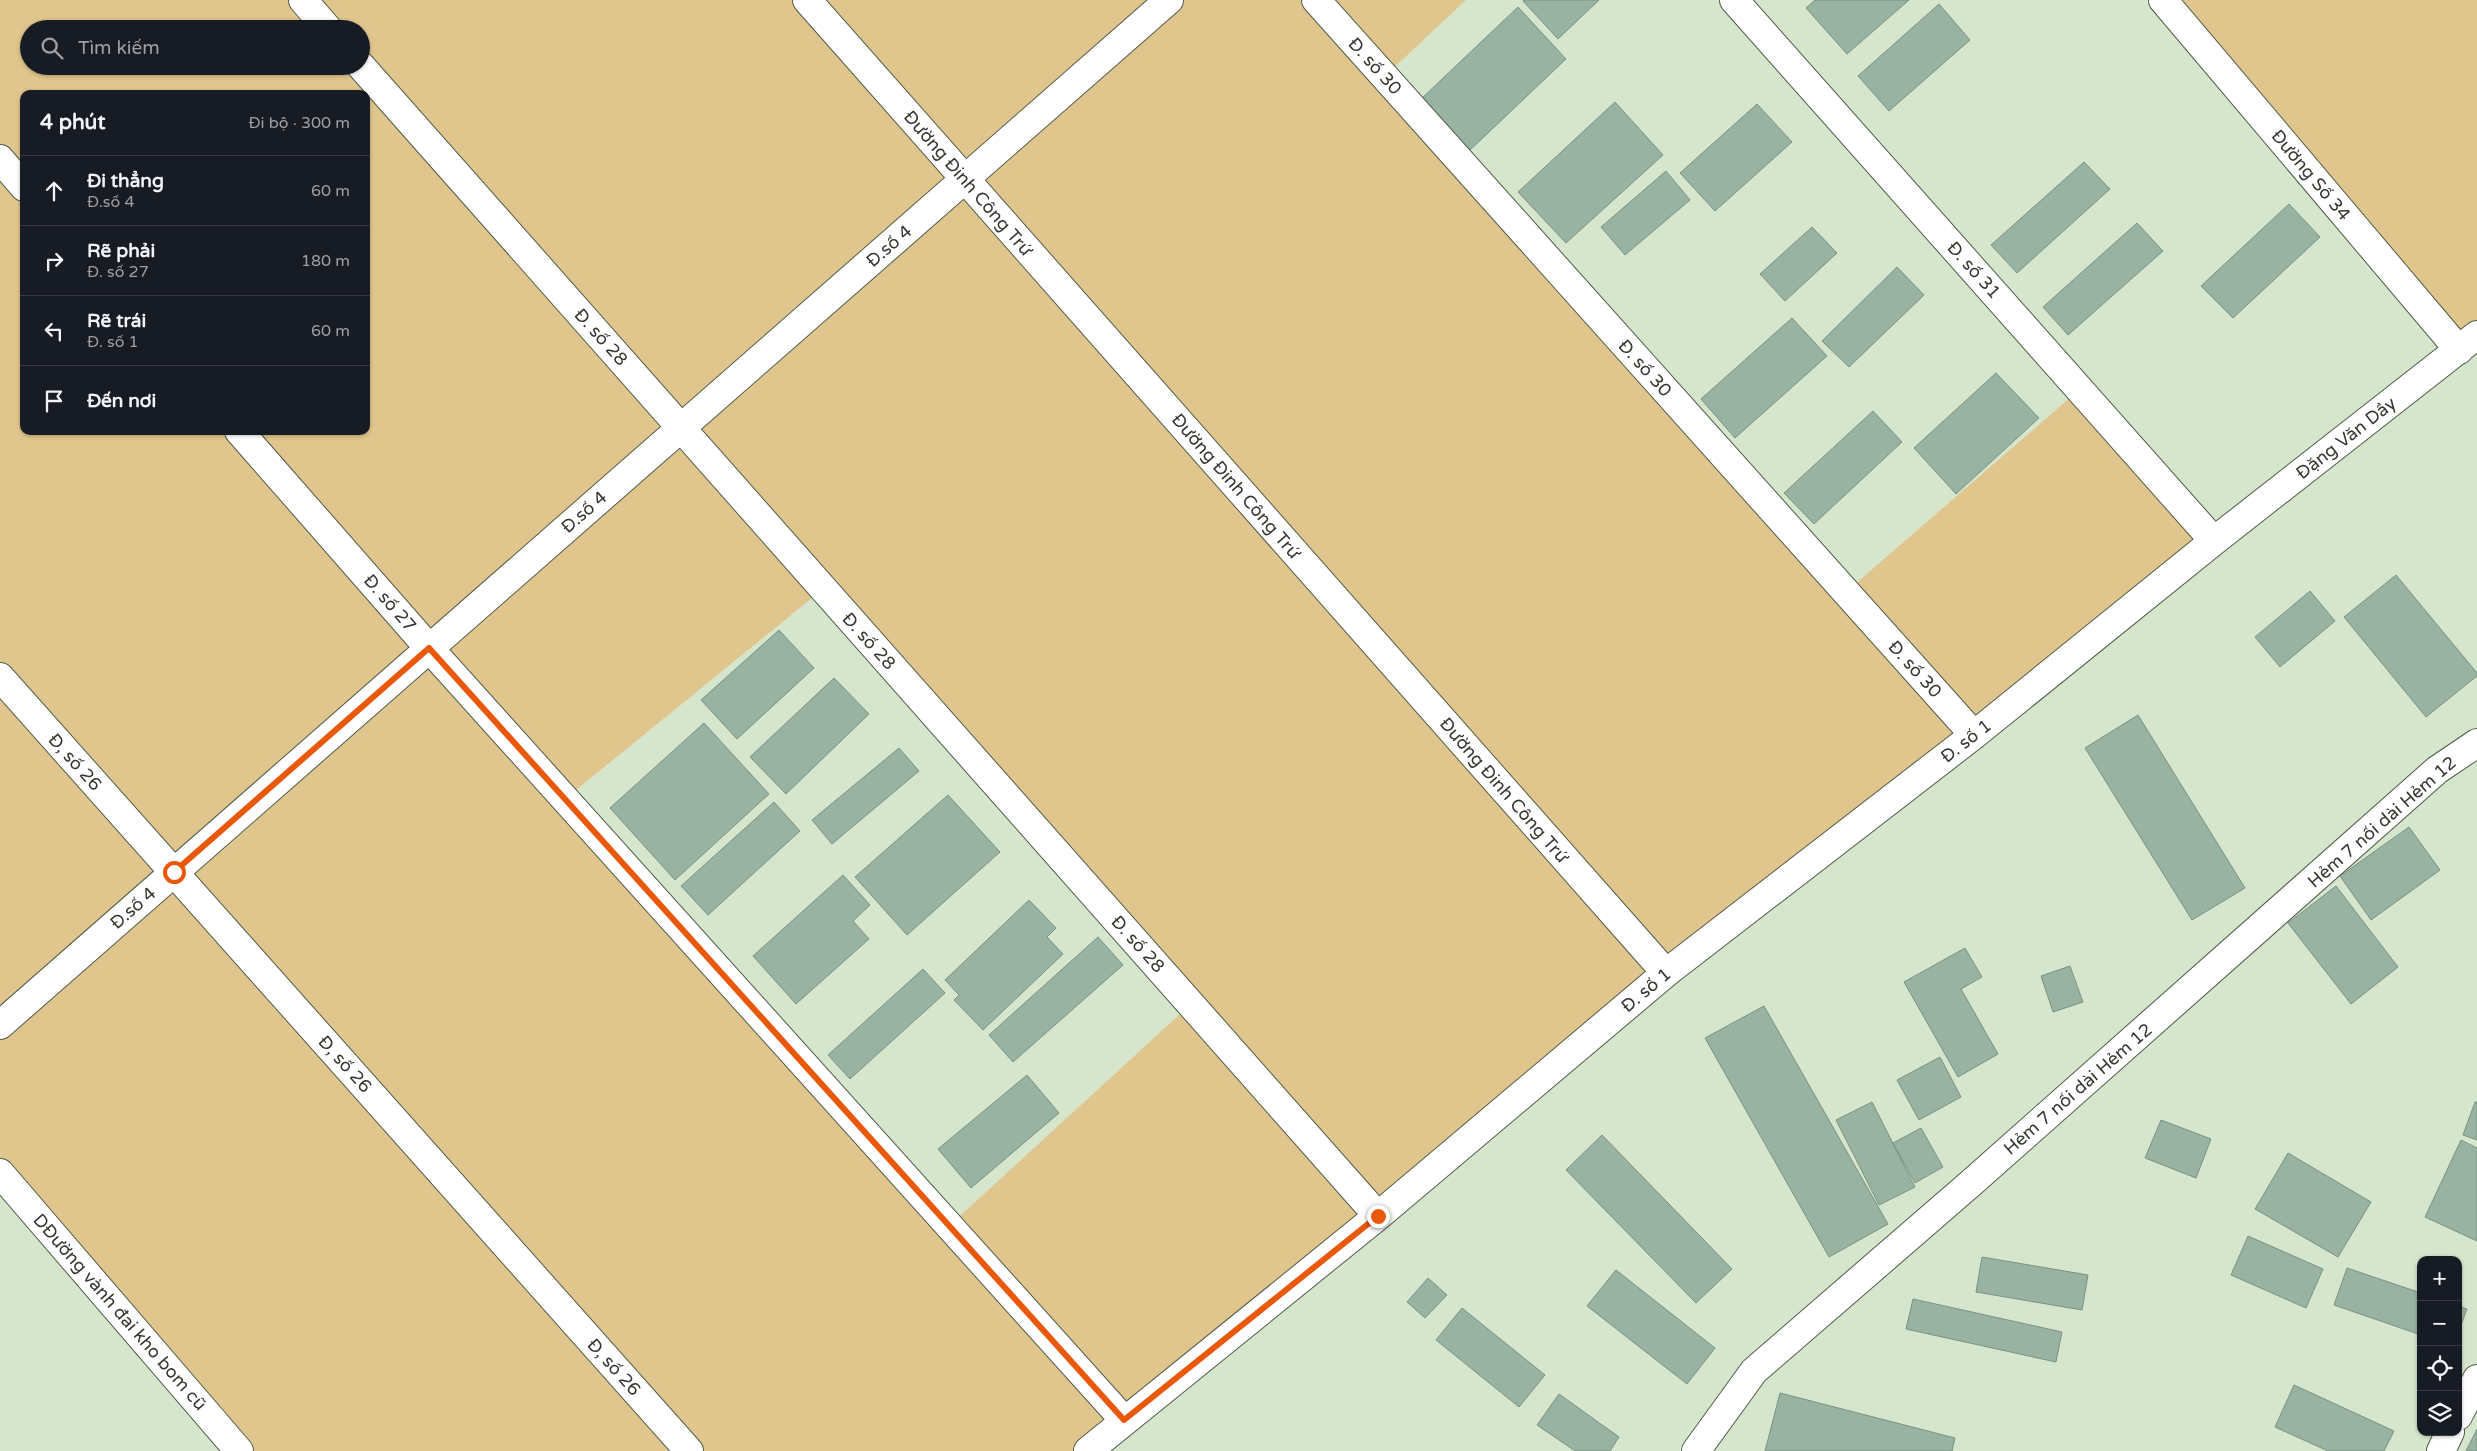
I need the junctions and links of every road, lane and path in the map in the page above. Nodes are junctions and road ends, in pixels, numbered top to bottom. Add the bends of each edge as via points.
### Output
1 (303, 0) edge
2 (807, 0) edge
3 (1169, 0) edge
4 (1316, 0) edge
5 (1734, 0) edge
6 (2163, 0) edge
7 (320, 20) edge
8 (369, 75) edge
9 (0, 160) edge
10 (965, 179) junction
11 (20, 182) edge
12 (2468, 343) edge
13 (681, 428) junction
14 (243, 435) edge
15 (2214, 541) junction
16 (429, 648) junction
17 (0, 678) edge
18 (1974, 735) junction
19 (2477, 743) edge
20 (174, 872) junction
21 (1666, 973) junction
22 (0, 1025) edge
23 (0, 1173) edge
24 (1378, 1216) junction
25 (2477, 1379) edge
26 (2462, 1408) edge
27 (1124, 1420) junction
28 (2448, 1436) edge
29 (239, 1451) edge
30 (690, 1451) edge
31 (1088, 1451) edge
32 (1696, 1451) edge
33 (2441, 1451) edge

1 - 7 street
2 - 10 street, Đường Đinh Công Trứ
3 - 10 street, Đ.số 4
4 - 18 street, Đ. số 30
5 - 15 street, Đ. số 31
6 - 12 street, Đường Số 34
8 - 13 street, Đ. số 28
9 - 11 street
10 - 13 street, Đ.số 4
10 - 21 street, Đường Đinh Công Trứ
12 - 15 street, Đặng Văn Dầy
13 - 16 street, Đ.số 4
13 - 24 street, Đ. số 28
14 - 16 street, Đ. số 27
15 - 18 street, Đ. số 1
16 - 20 street, Đ.số 4
16 - 27 street, Đ. số 27
17 - 20 street, Đ, số 26
18 - 21 street, Đ. số 1
19 - 32 street, Hẻm 7 nối dài Hẻm 12 via 2437,770 1754,1371
20 - 22 street, Đ.số 4
20 - 30 street, Đ, số 26
21 - 24 street, Đ. số 1
23 - 29 street, DĐường vành đai kho bom cũ
24 - 27 street, Đ. số 1
25 - 26 street
27 - 31 street, Đ. số 1
28 - 33 street

